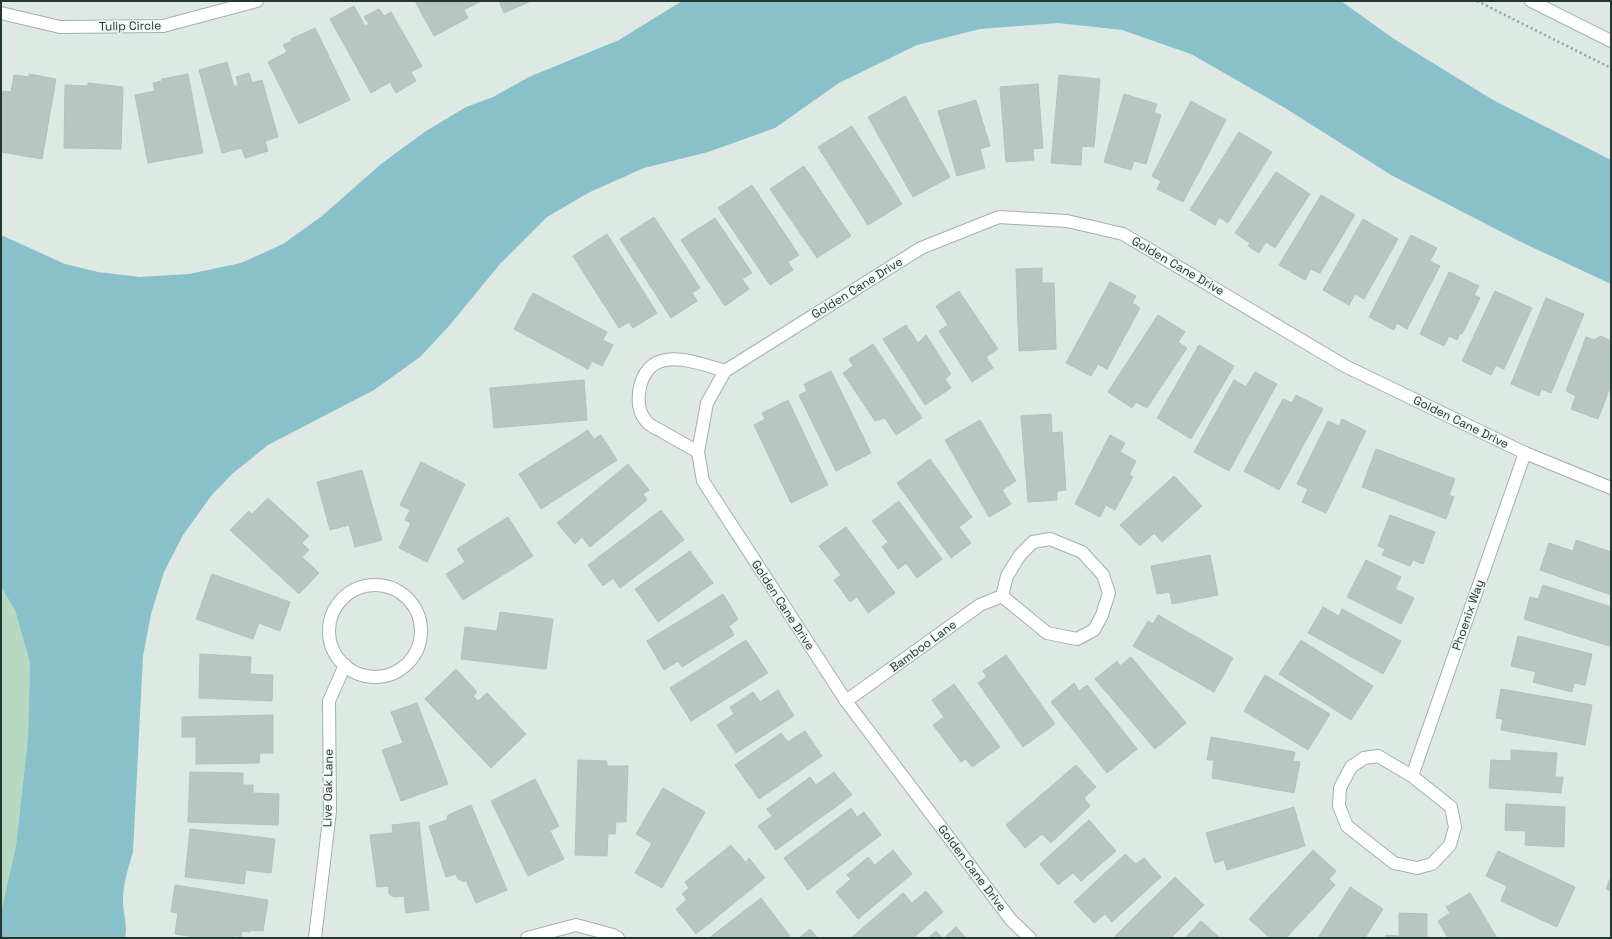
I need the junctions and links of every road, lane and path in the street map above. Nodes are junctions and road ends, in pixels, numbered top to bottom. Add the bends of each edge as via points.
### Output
1 (257, 1) edge
2 (1477, 1) edge
3 (1531, 1) edge
4 (1, 12) edge
5 (1611, 41) edge
6 (1611, 68) edge
7 (725, 371) junction
8 (698, 452) junction
9 (1525, 453) junction
10 (1611, 488) edge
11 (1002, 596) junction
12 (344, 665) junction
13 (846, 701) junction
14 (1412, 776) junction
15 (315, 938) edge
16 (527, 938) edge
17 (618, 938) edge
18 (1030, 938) edge

1 - 4 street, Tulip Circle via 163,26 60,27
2 - 6 path
3 - 5 street
7 - 8 street, Golden Cane Drive via 707,403
7 - 8 street via 693,361 669,358 652,364 641,383 638,400 640,413 648,424
7 - 9 street, Golden Cane Drive via 921,248 999,217 1067,221 1123,234 1345,366
8 - 13 street, Golden Cane Drive via 702,481
9 - 10 street, Golden Cane Drive
9 - 14 street, Phoenix Way
11 - 11 street via 1047,633 1077,640 1094,630 1109,593 1103,575 1082,552 1050,539 1033,542 1020,555 1007,576
11 - 13 street, Bamboo Lane via 980,605
12 - 12 street via 355,672 375,676 394,673 414,656 419,645 420,619 406,596 382,586 369,585 357,589 337,605 331,617 329,630 334,649
12 - 15 street, Live Oak Lane via 329,701 330,811
13 - 18 street, Golden Cane Drive via 1011,920
14 - 14 street via 1451,807 1455,827 1450,845 1432,864 1417,868 1394,863 1347,826 1339,806 1340,788 1351,767 1364,758 1378,756
16 - 17 street via 576,925

